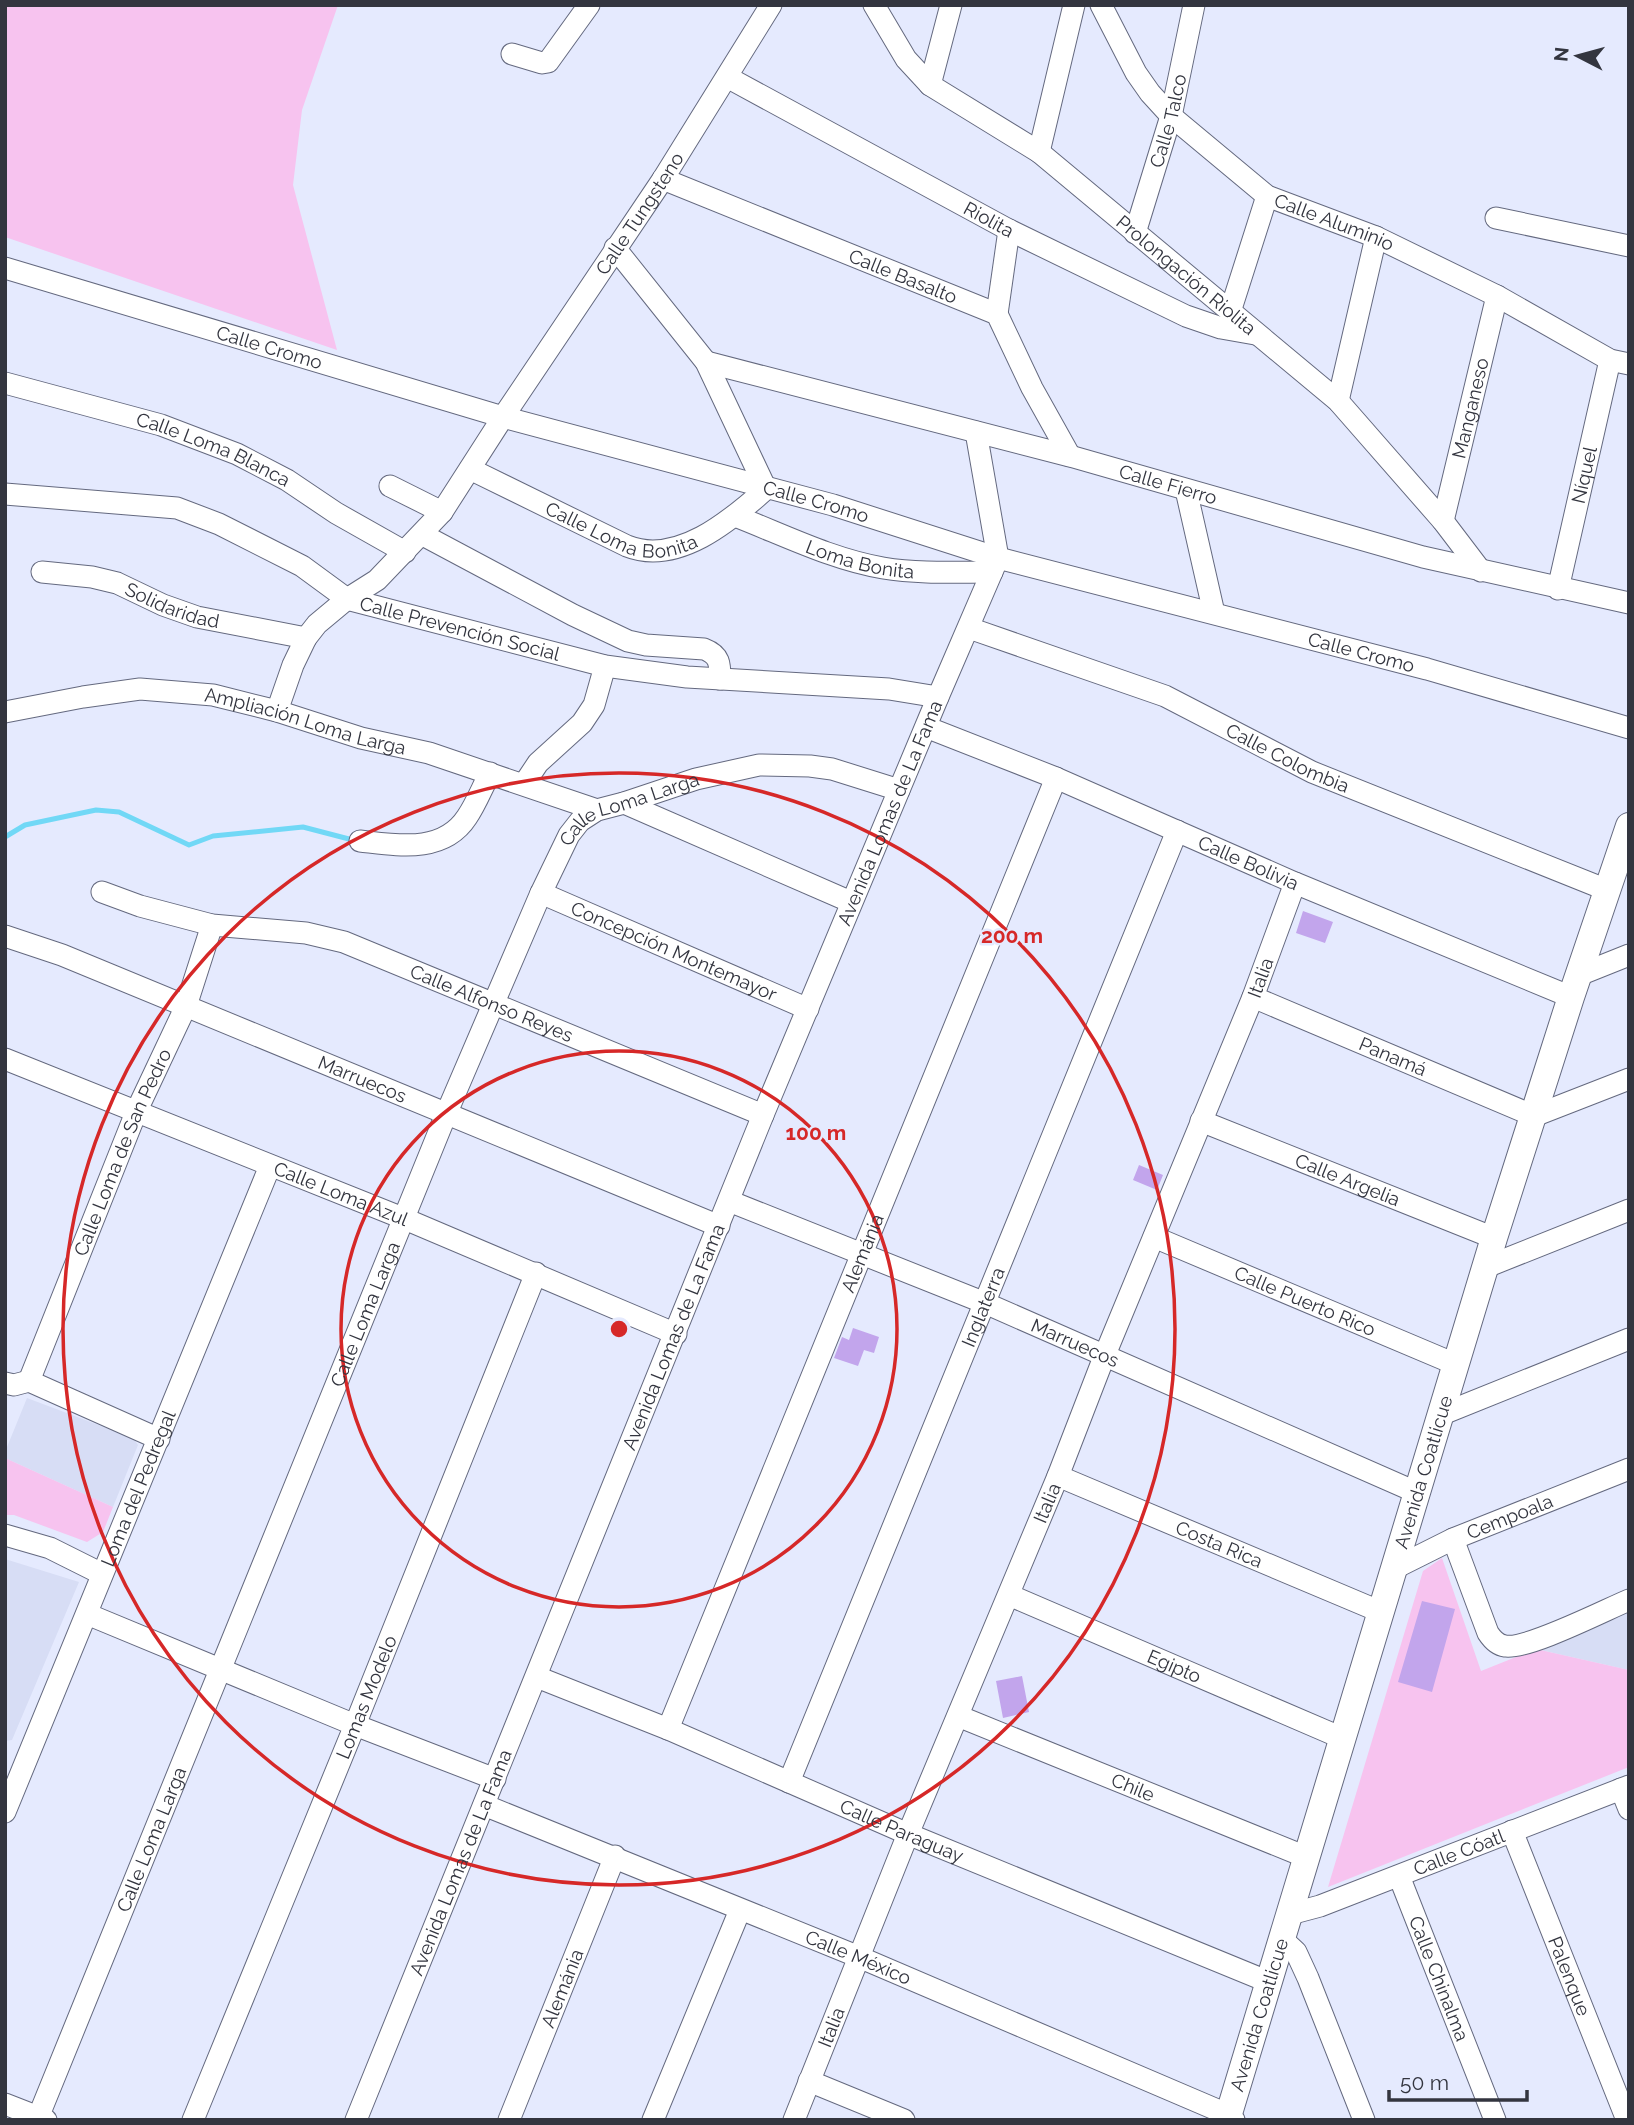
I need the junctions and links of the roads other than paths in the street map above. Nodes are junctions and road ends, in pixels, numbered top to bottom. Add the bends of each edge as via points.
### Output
1 (589, 5) edge
2 (771, 5) edge
3 (874, 5) edge
4 (951, 5) edge
5 (1074, 5) edge
6 (1101, 5) edge
7 (1194, 5) edge
8 (512, 54) dead end
9 (727, 77) junction
10 (930, 85) junction
11 (1171, 116) junction
12 (1039, 152) junction
13 (663, 178) junction
14 (1267, 196) junction
15 (1496, 218) dead end
16 (1009, 230) junction
17 (1135, 233) junction
18 (1376, 237) junction
19 (1629, 246) edge
20 (615, 248) junction
21 (5, 268) edge
22 (1497, 296) junction
23 (1230, 312) junction
24 (997, 314) junction
25 (1261, 335) junction
26 (706, 362) junction
27 (1619, 362) edge
28 (5, 383) edge
29 (1338, 401) junction
30 (503, 417) junction
31 (976, 432) junction
32 (1070, 456) junction
33 (470, 469) junction
34 (390, 486) dead end
35 (765, 489) junction
36 (1186, 490) junction
37 (5, 494) edge
38 (442, 512) junction
39 (735, 516) junction
40 (1443, 521) junction
41 (423, 534) junction
42 (405, 552) junction
43 (995, 565) junction
44 (1481, 571) junction
45 (42, 572) dead end
46 (1558, 589) junction
47 (346, 599) junction
48 (1629, 603) edge
49 (1214, 613) junction
50 (969, 628) junction
51 (306, 638) junction
52 (605, 666) junction
53 (720, 679) junction
54 (938, 697) junction
55 (276, 711) junction
56 (5, 712) edge
57 (926, 727) junction
58 (1629, 727) edge
59 (490, 773) junction
60 (1056, 778) junction
61 (524, 784) junction
62 (899, 790) junction
63 (624, 803) junction
64 (597, 810) junction
65 (1629, 826) edge
66 (1177, 831) junction
67 (360, 841) dead end
68 (1295, 883) junction
69 (1607, 890) junction
70 (102, 892) dead end
71 (541, 893) junction
72 (852, 902) junction
73 (212, 925) junction
74 (5, 936) edge
75 (1629, 955) edge
76 (1575, 986) junction
77 (1253, 997) junction
78 (493, 1004) junction
79 (186, 1006) junction
80 (808, 1009) junction
81 (5, 1059) edge
82 (1629, 1079) edge
83 (137, 1110) junction
84 (447, 1112) junction
85 (763, 1115) junction
86 (1534, 1116) junction
87 (1202, 1121) junction
88 (270, 1166) junction
89 (729, 1201) junction
90 (1629, 1210) edge
91 (405, 1219) junction
92 (719, 1226) junction
93 (1154, 1237) junction
94 (1494, 1238) junction
95 (862, 1252) junction
96 (1486, 1267) junction
97 (536, 1273) junction
98 (985, 1303) junction
99 (676, 1334) junction
100 (1629, 1339) edge
101 (1104, 1357) junction
102 (1455, 1364) junction
103 (29, 1381) junction
104 (5, 1383) edge
105 (1440, 1415) junction
106 (159, 1439) junction
107 (1629, 1469) edge
108 (1058, 1476) junction
109 (1418, 1493) junction
110 (5, 1535) edge
111 (1453, 1539) junction
112 (1393, 1569) junction
113 (102, 1574) junction
114 (1009, 1595) junction
115 (1629, 1600) edge
116 (1381, 1612) junction
117 (87, 1614) junction
118 (219, 1669) junction
119 (537, 1676) junction
120 (958, 1716) junction
121 (355, 1725) junction
122 (668, 1728) junction
123 (1342, 1738) junction
124 (13, 1772) edge
125 (495, 1779) junction
126 (789, 1782) junction
127 (1625, 1788) edge
128 (484, 1805) junction
129 (1629, 1809) edge
130 (5, 1812) edge
131 (1511, 1832) junction
132 (908, 1834) junction
133 (615, 1856) junction
134 (1306, 1857) junction
135 (1399, 1876) junction
136 (740, 1910) junction
137 (1286, 1926) junction
138 (859, 1957) junction
139 (1269, 1982) junction
140 (809, 2081) junction
141 (5, 2104) edge
142 (1230, 2118) edge
143 (40, 2119) edge
144 (193, 2120) edge
145 (356, 2120) edge
146 (509, 2120) edge
147 (653, 2120) edge
148 (794, 2120) edge
149 (904, 2120) edge
150 (1364, 2120) edge
151 (1495, 2120) edge
152 (1627, 2120) edge

1 - 8 street via 548,62
2 - 9 street, Calle Tungsteno
3 - 10 street, Prolongación Riolita via 906,59
4 - 10 street
5 - 12 street
6 - 11 street, Calle Aluminio via 1136,73
7 - 11 street, Calle Talco
9 - 13 street, Calle Tungsteno
9 - 16 street, Riolita
10 - 12 street, Prolongación Riolita
11 - 14 street, Calle Aluminio
11 - 17 street, Calle Talco
12 - 17 street, Prolongación Riolita
13 - 20 street, Calle Tungsteno
13 - 24 street, Calle Basalto
14 - 18 street, Calle Aluminio
14 - 23 street
15 - 19 street
16 - 24 street
16 - 25 street, Riolita via 1201,323
17 - 23 street, Prolongación Riolita
18 - 22 street, Calle Aluminio
18 - 29 street
20 - 26 street
20 - 30 street, Calle Tungsteno
21 - 30 street, Calle Cromo
22 - 27 street, Calle Aluminio
22 - 40 street, Manganeso
23 - 25 street, Prolongación Riolita
24 - 32 street
25 - 29 street, Prolongación Riolita
26 - 31 street, Calle Fierro
26 - 35 street
27 - 46 street, Níquel
28 - 42 street, Calle Loma Blanca via 161,425 237,454
29 - 40 street, Prolongación Riolita
30 - 33 street
30 - 35 street, Calle Cromo
31 - 32 street, Calle Fierro
31 - 43 street
32 - 36 street, Calle Fierro
33 - 38 street
33 - 39 street, Calle Loma Bonita via 641,552 670,551
34 - 38 street
35 - 39 street, Calle Loma Bonita
35 - 43 street, Calle Cromo via 833,505
36 - 44 street, Calle Fierro
36 - 49 street
37 - 47 street, Calle Prevención Social via 177,508 302,566
38 - 41 street
39 - 43 street, Loma Bonita via 815,549 882,568 912,571
40 - 44 street, Prolongación Riolita
41 - 42 street
41 - 53 street via 628,641 712,652 718,657
42 - 47 street via 377,580
43 - 49 street, Calle Cromo
43 - 50 street, Avenida Lomas de La Fama
44 - 46 street, Calle Fierro
45 - 51 street, Solidaridad via 117,583 197,617
46 - 48 street, Calle Fierro
47 - 51 street
47 - 52 street, Calle Prevención Social
49 - 58 street, Calle Cromo
50 - 54 street, Avenida Lomas de La Fama
50 - 69 street, Calle Colombia via 1165,696 1312,772
51 - 55 street
52 - 53 street, Calle Prevención Social
52 - 61 street via 594,705 582,723 538,763
53 - 54 street, Calle Prevención Social via 889,689
54 - 57 street, Avenida Lomas de La Fama
55 - 56 street, Ampliación Loma Larga via 213,695 140,689
55 - 59 street, Ampliación Loma Larga
57 - 60 street, Calle Bolivia
57 - 62 street, Avenida Lomas de La Fama
59 - 61 street, Ampliación Loma Larga
59 - 67 street via 467,818 446,838 416,845
60 - 66 street, Calle Bolivia
60 - 95 street, Alemánia
61 - 64 street, Ampliación Loma Larga
62 - 63 street, Calle Loma Larga via 832,769 759,765 696,779
62 - 72 street, Avenida Lomas de La Fama
63 - 64 street, Calle Loma Larga
63 - 72 street
64 - 71 street, Calle Loma Larga via 569,835
65 - 69 street, Avenida Coatlicue
66 - 68 street, Calle Bolivia
66 - 98 street, Inglaterra
68 - 76 street, Calle Bolivia
68 - 77 street, Italia
69 - 76 street, Avenida Coatlicue
70 - 73 street, Calle Alfonso Reyes
71 - 78 street, Calle Loma Larga
71 - 80 street, Concepción Montemayor
72 - 80 street, Avenida Lomas de La Fama
73 - 78 street, Calle Alfonso Reyes via 324,936
73 - 79 street, Calle Loma de San Pedro
74 - 79 street, Marruecos
75 - 76 street
76 - 86 street, Avenida Coatlicue
77 - 86 street, Panamá
77 - 87 street, Italia
78 - 84 street, Calle Loma Larga
78 - 85 street, Calle Alfonso Reyes
79 - 83 street, Calle Loma de San Pedro
79 - 84 street, Marruecos
80 - 85 street, Avenida Lomas de La Fama
81 - 83 street, Calle Loma Azul
82 - 86 street
83 - 88 street, Calle Loma Azul
83 - 103 street, Calle Loma de San Pedro
84 - 91 street, Calle Loma Larga
84 - 92 street, Marruecos
85 - 89 street, Avenida Lomas de La Fama
86 - 94 street, Avenida Coatlicue
87 - 93 street, Italia
87 - 94 street, Calle Argelia
88 - 91 street, Calle Loma Azul
88 - 106 street, Loma del Pedregal
89 - 92 street, Avenida Lomas de La Fama
89 - 95 street, Marruecos
90 - 96 street
91 - 97 street, Calle Loma Azul
91 - 118 street, Calle Loma Larga
92 - 99 street, Avenida Lomas de La Fama
93 - 101 street, Italia
93 - 102 street, Calle Puerto Rico
94 - 96 street, Avenida Coatlicue
95 - 98 street, Marruecos
95 - 122 street, Alemánia
96 - 102 street, Avenida Coatlicue
97 - 99 street, Calle Loma Azul
97 - 121 street, Lomas Modelo
98 - 101 street, Marruecos
98 - 126 street, Inglaterra
99 - 119 street, Avenida Lomas de La Fama
100 - 105 street
101 - 108 street, Italia
101 - 109 street, Marruecos
102 - 105 street, Avenida Coatlicue
103 - 104 street
103 - 106 street
105 - 109 street, Avenida Coatlicue
106 - 113 street, Loma del Pedregal
107 - 111 street, Cempoala
108 - 114 street, Italia
108 - 116 street, Costa Rica
109 - 112 street, Avenida Coatlicue
110 - 113 street via 50,1548
111 - 112 street, Cempoala
111 - 115 street via 1488,1633 1498,1644 1529,1642
112 - 116 street, Avenida Coatlicue
113 - 117 street, Loma del Pedregal
114 - 120 street, Italia
114 - 123 street, Egipto
116 - 123 street, Avenida Coatlicue
117 - 118 street
117 - 124 street, Loma del Pedregal
118 - 121 street
118 - 143 street, Calle Loma Larga
119 - 122 street, Calle Paraguay
119 - 125 street, Avenida Lomas de La Fama
120 - 132 street, Italia
120 - 134 street, Chile
121 - 125 street
121 - 144 street, Lomas Modelo
122 - 126 street, Calle Paraguay
123 - 134 street, Avenida Coatlicue
124 - 130 street, Loma del Pedregal
125 - 128 street, Avenida Lomas de La Fama
126 - 132 street, Calle Paraguay
127 - 129 street
127 - 131 street, Calle Cóatl
128 - 133 street, Calle México
128 - 145 street, Avenida Lomas de La Fama
131 - 135 street, Calle Cóatl
131 - 152 street, Palenque
132 - 138 street, Italia
132 - 139 street, Calle Paraguay
133 - 136 street, Calle México
133 - 146 street, Alemánia
134 - 137 street, Avenida Coatlicue
135 - 137 street, Calle Cóatl via 1320,1906
135 - 151 street, Calle Chinalma
136 - 138 street, Calle México
136 - 147 street
137 - 139 street, Avenida Coatlicue
137 - 150 street
138 - 140 street, Italia
138 - 142 street, Calle México
139 - 142 street, Avenida Coatlicue
140 - 148 street, Italia
140 - 149 street
141 - 143 street

